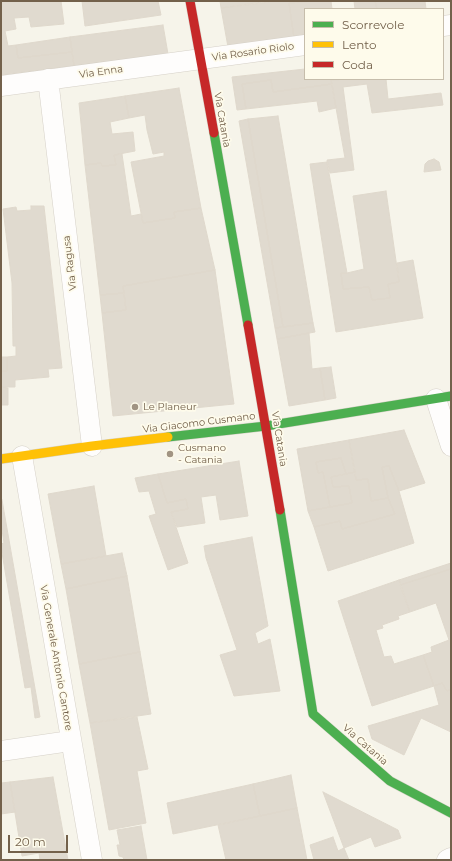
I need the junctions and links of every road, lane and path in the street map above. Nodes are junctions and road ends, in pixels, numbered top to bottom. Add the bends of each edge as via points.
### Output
1 (190, 1) edge
2 (304, 45) edge
3 (200, 59) junction
4 (48, 79) junction
5 (1, 86) edge
6 (444, 398) edge
7 (266, 426) junction
8 (92, 446) junction
9 (451, 446) edge
10 (22, 456) junction
11 (1, 459) edge
12 (70, 741) junction
13 (1, 751) edge
14 (451, 813) edge
15 (451, 858) edge
16 (92, 860) edge
17 (447, 860) edge

1 - 3 street, Via Catania
2 - 3 street, Via Rosario Riolo
3 - 4 street, Via Enna
3 - 7 street, Via Catania
4 - 5 street, Via Enna
4 - 8 street, Via Ragusa
6 - 7 street, Via Giacomo Cusmano
6 - 9 street
7 - 8 street, Via Giacomo Cusmano
7 - 14 street, Via Catania via 313,714 390,781
8 - 10 street, Via Giacomo Cusmano
10 - 11 street, Via Giacomo Cusmano
10 - 12 street, Via Generale Antonio Cantore
12 - 13 street
12 - 16 street, Via Generale Antonio Cantore
15 - 17 street

